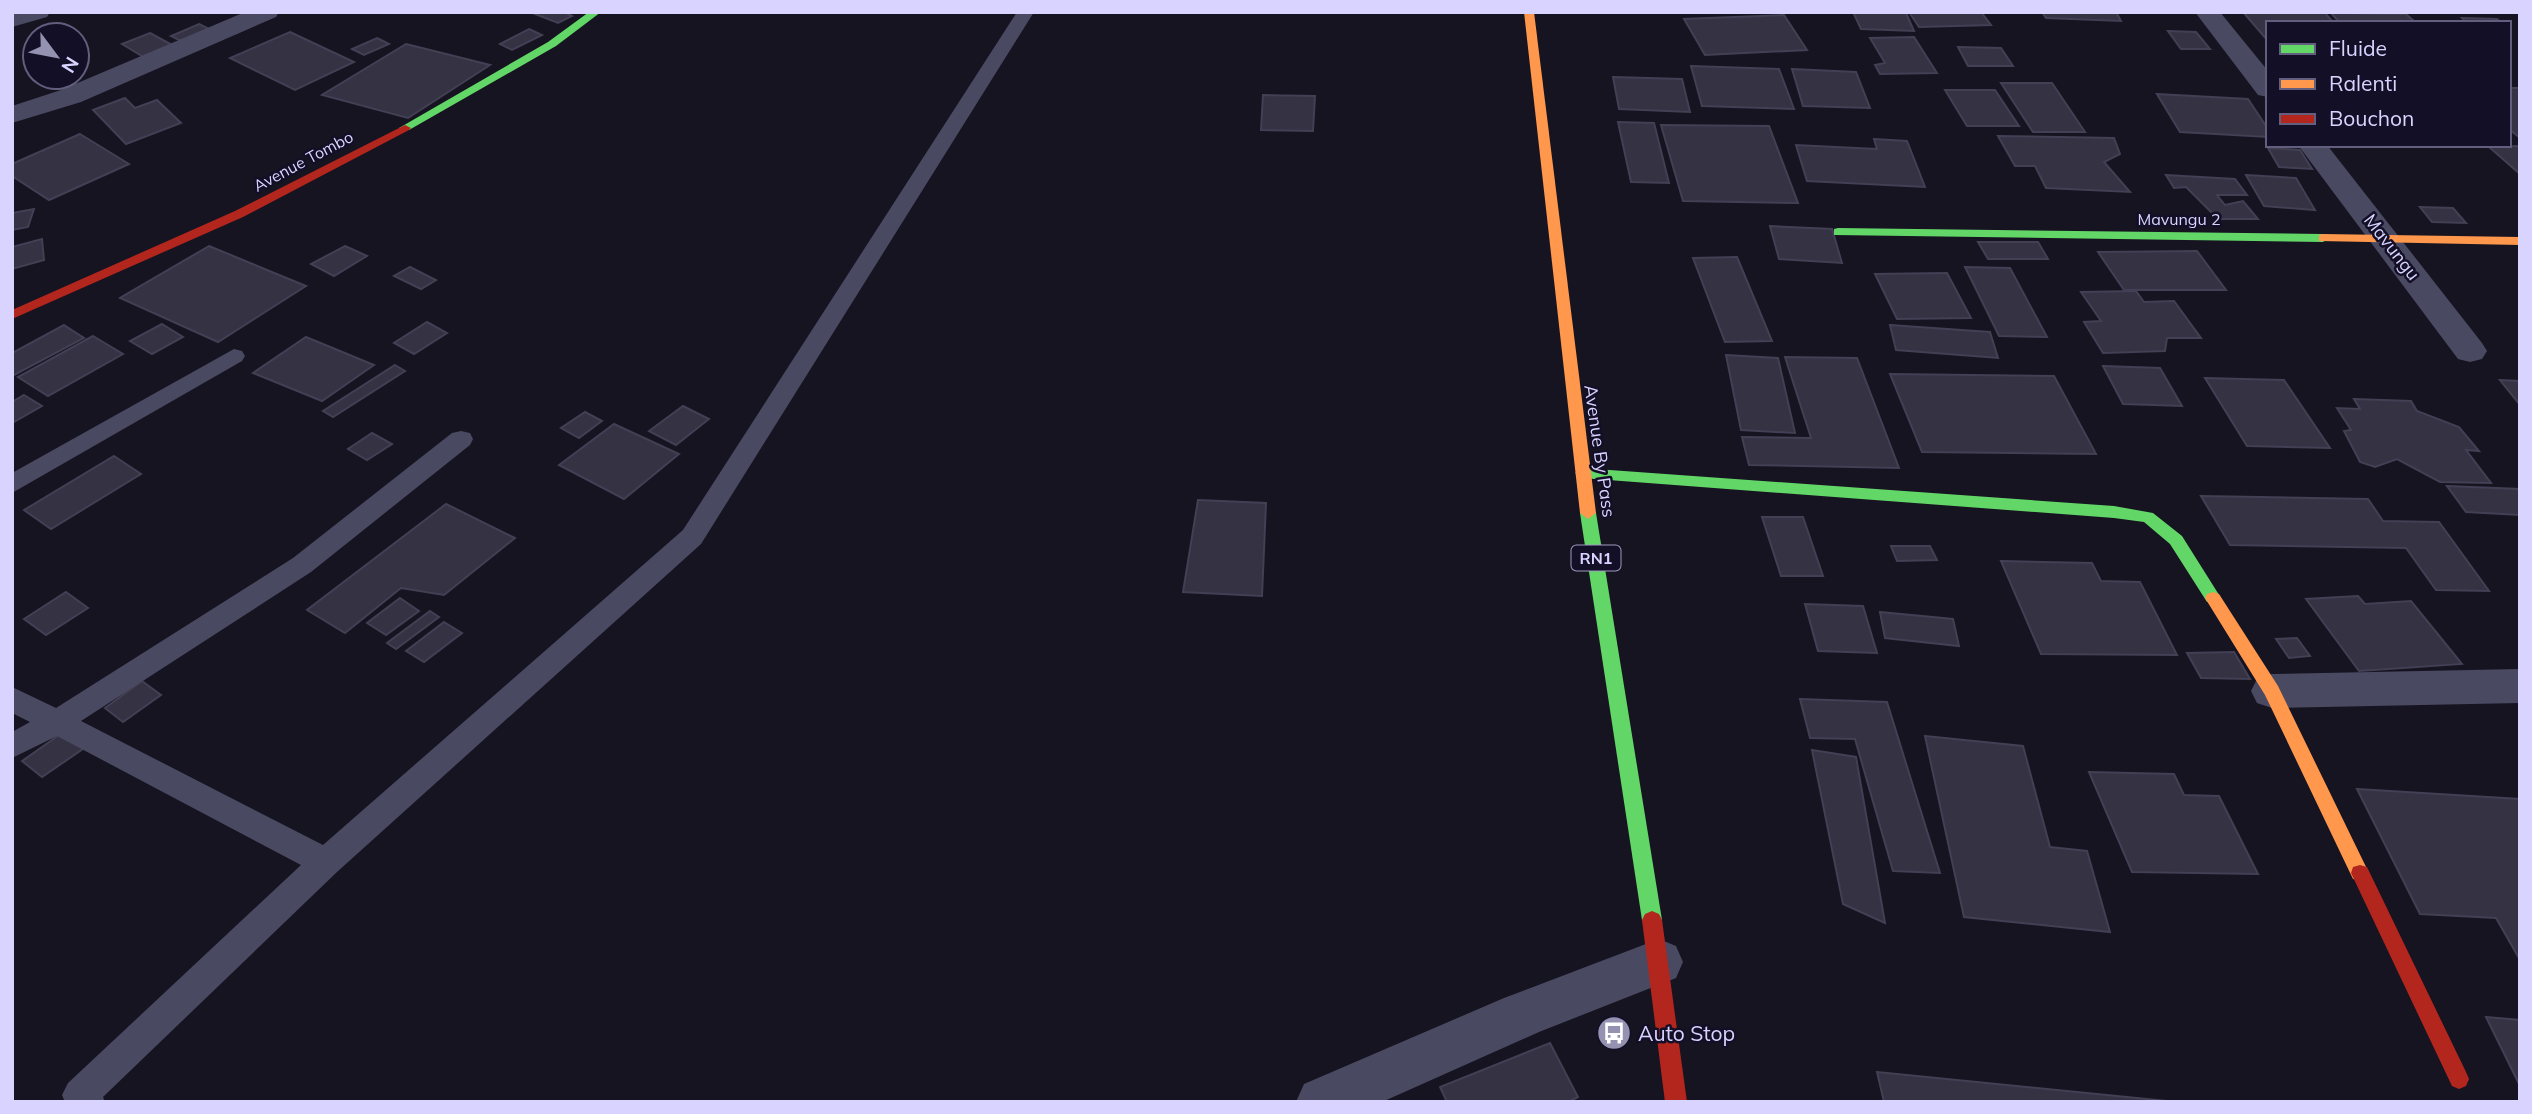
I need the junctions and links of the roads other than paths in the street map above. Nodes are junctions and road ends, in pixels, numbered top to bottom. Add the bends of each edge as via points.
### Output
1 (38, 12) edge
2 (267, 12) edge
3 (596, 12) edge
4 (1026, 12) edge
5 (1529, 12) edge
6 (2207, 12) edge
7 (12, 19) edge
8 (2266, 86) edge
9 (12, 115) edge
10 (2314, 147) edge
11 (1838, 232) dead end
12 (2384, 238) junction
13 (2520, 242) edge
14 (12, 315) edge
15 (2470, 351) dead end
16 (234, 356) dead end
17 (461, 439) dead end
18 (1582, 473) junction
19 (12, 484) edge
20 (2520, 686) edge
21 (2272, 691) junction
22 (12, 699) edge
23 (57, 722) junction
24 (12, 746) edge
25 (327, 862) junction
26 (1659, 962) junction
27 (2459, 1079) dead end
28 (79, 1099) edge
29 (1322, 1102) edge
30 (1676, 1102) edge

1 - 7 street
2 - 9 street via 71,96
3 - 14 main road, Avenue Tombo via 552,44 434,113 276,195
4 - 25 lane via 692,537
5 - 18 main road, Avenue By Pass / RN1
6 - 8 street
10 - 12 street, Mavungu
11 - 12 main road, Mavungu 2
12 - 13 main road, Mavungu 2
12 - 15 street, Mavungu
16 - 19 lane
17 - 23 lane via 302,565
18 - 21 main road via 2148,517 2176,540
18 - 26 main road, Avenue By Pass / RN1
20 - 21 street
21 - 27 main road
22 - 23 lane
23 - 24 lane
23 - 25 lane
25 - 28 lane
26 - 29 street via 1522,1015
26 - 30 main road, Avenue By Pass / RN1

